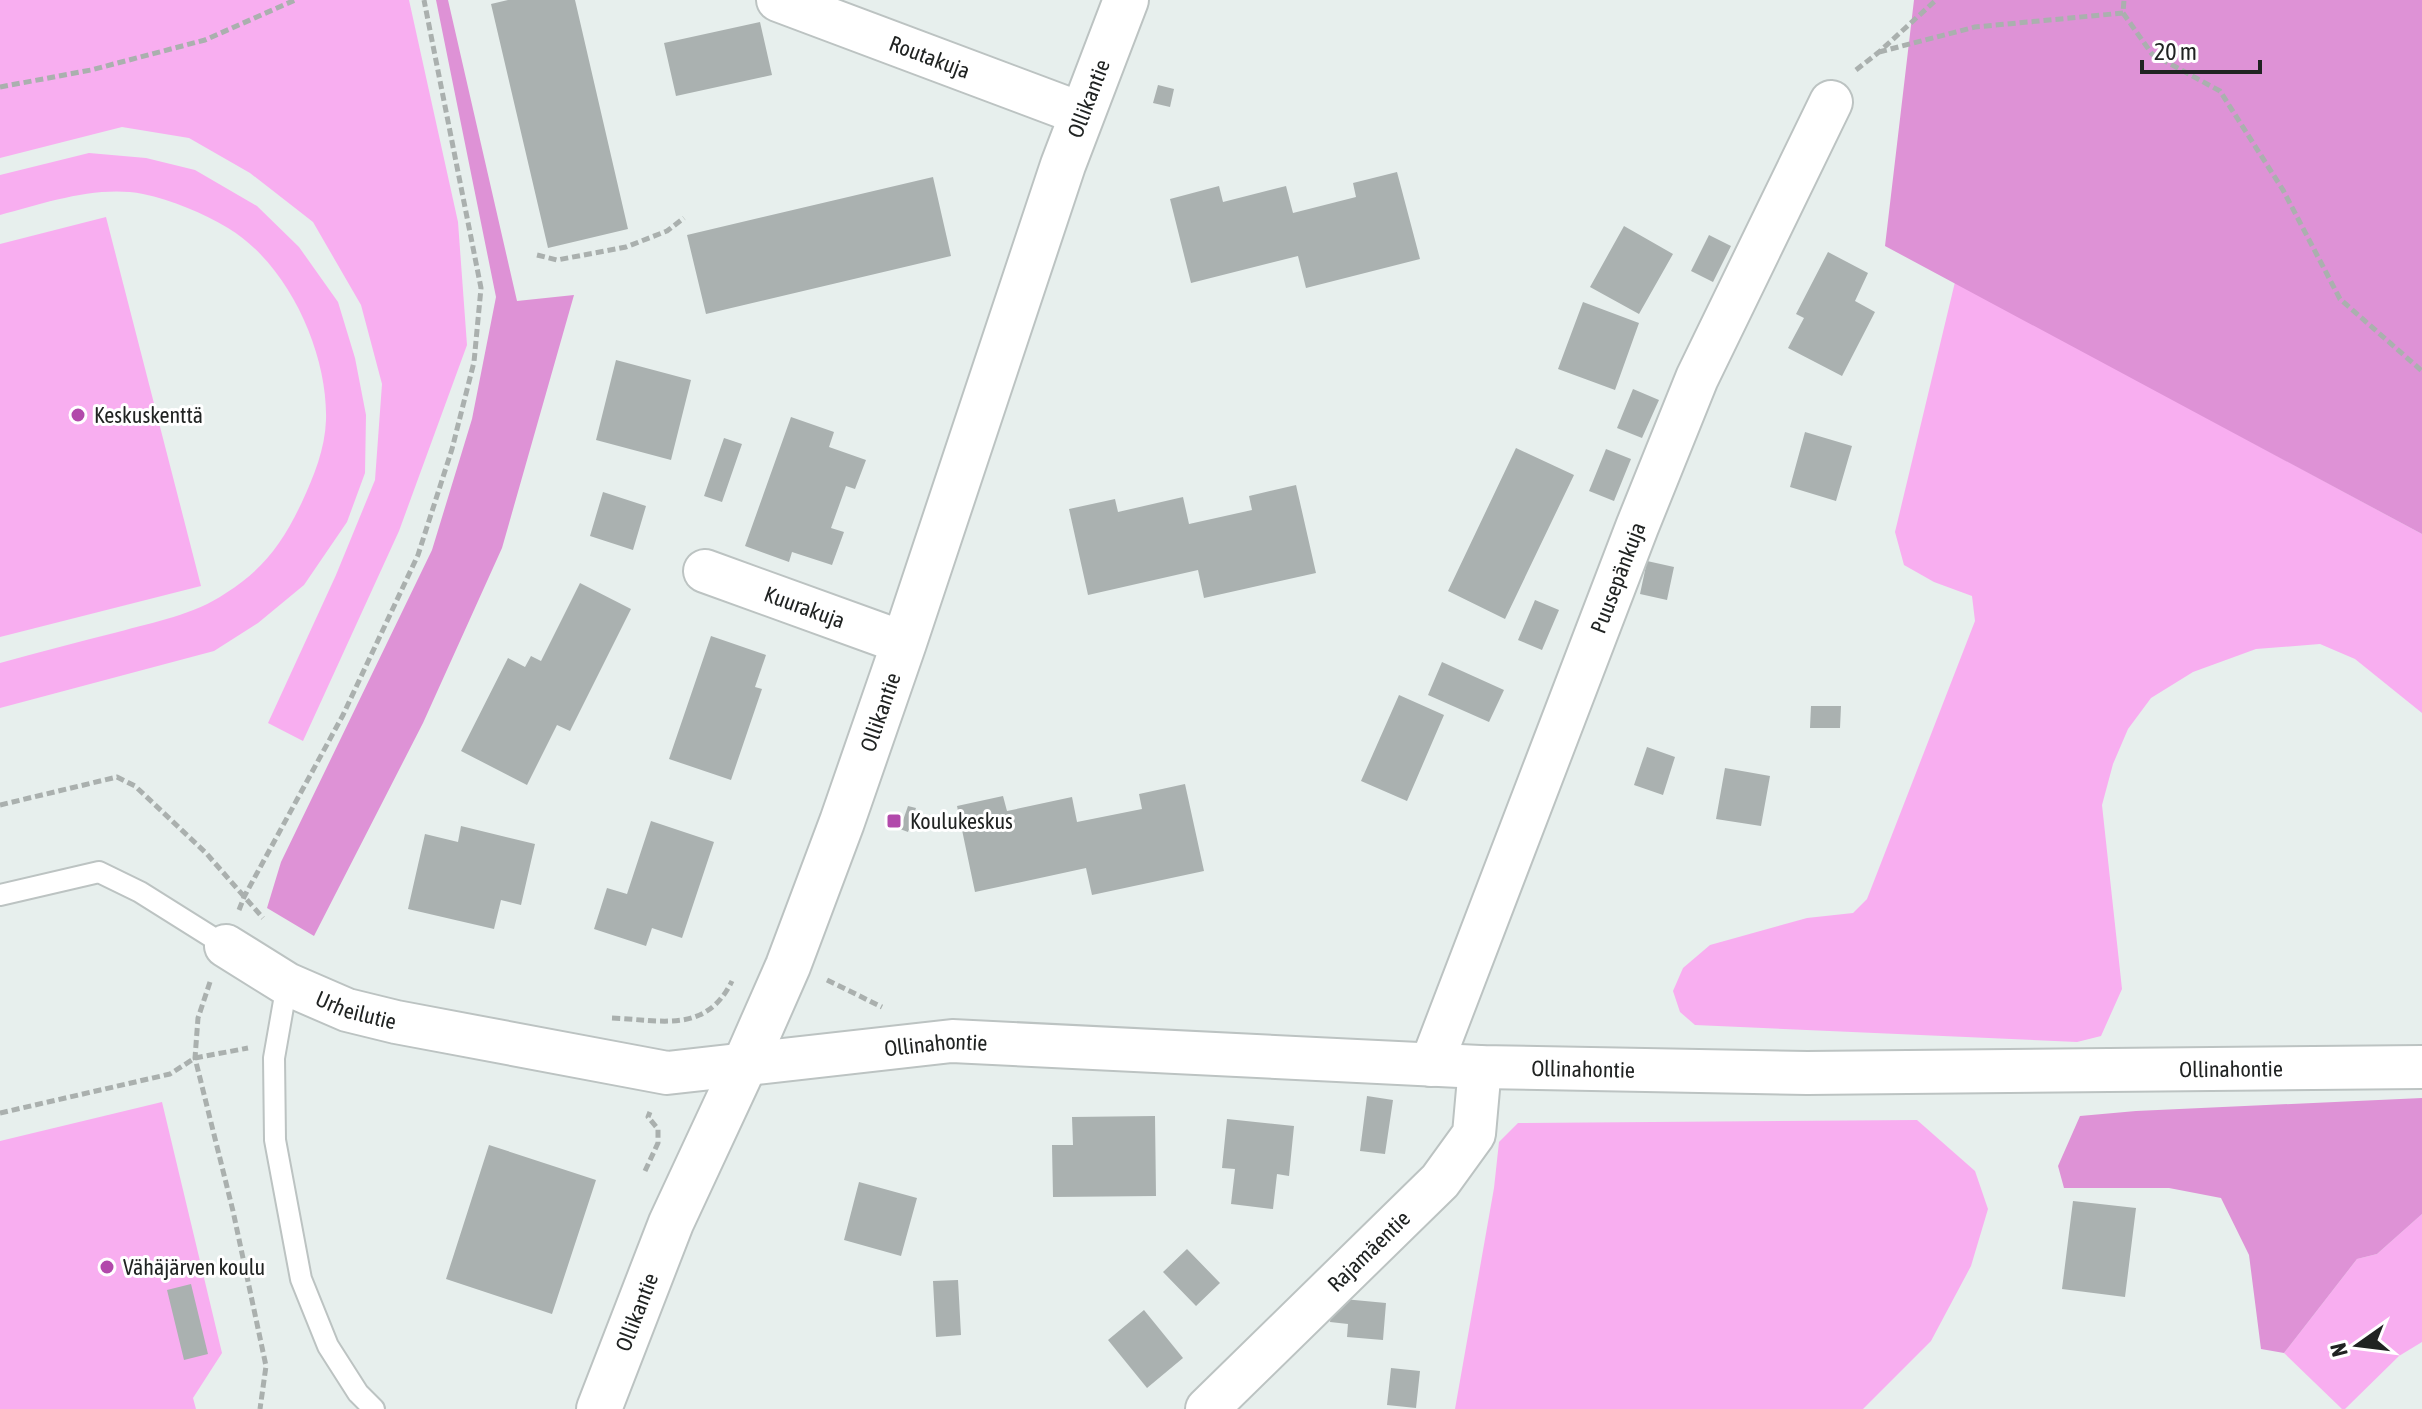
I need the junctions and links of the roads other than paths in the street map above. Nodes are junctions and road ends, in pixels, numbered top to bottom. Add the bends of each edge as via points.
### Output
1 (778, 0) edge
2 (1126, 0) edge
3 (1831, 102) road end
4 (1082, 114) junction
5 (705, 571) dead end
6 (904, 643) junction
7 (0, 895) edge
8 (226, 946) joint
9 (287, 984) junction
10 (1431, 1065) junction
11 (744, 1066) junction
12 (1480, 1067) junction
13 (2422, 1067) edge
14 (374, 1409) edge
15 (599, 1409) edge
16 (1207, 1409) edge

1 - 4 street, Routakuja
2 - 4 street, Ollikantie
3 - 10 street, Puusepänkuja via 1692,392
4 - 6 street, Ollikantie
5 - 6 street, Kuurakuja
6 - 11 street, Ollikantie via 788,966
7 - 8 lane, Urheilutie via 99,872
8 - 9 street, Urheilutie
9 - 11 street, Urheilutie via 347,1010 384,1019 667,1073
9 - 14 lane via 274,1058 275,1140 301,1279 328,1346
10 - 11 street, Ollinahontie via 952,1041
10 - 12 street, Ollinahontie
11 - 15 street, Ollikantie via 671,1223
12 - 13 street, Ollinahontie via 1822,1073
12 - 16 street, Rajamäentie via 1474,1134 1440,1181

